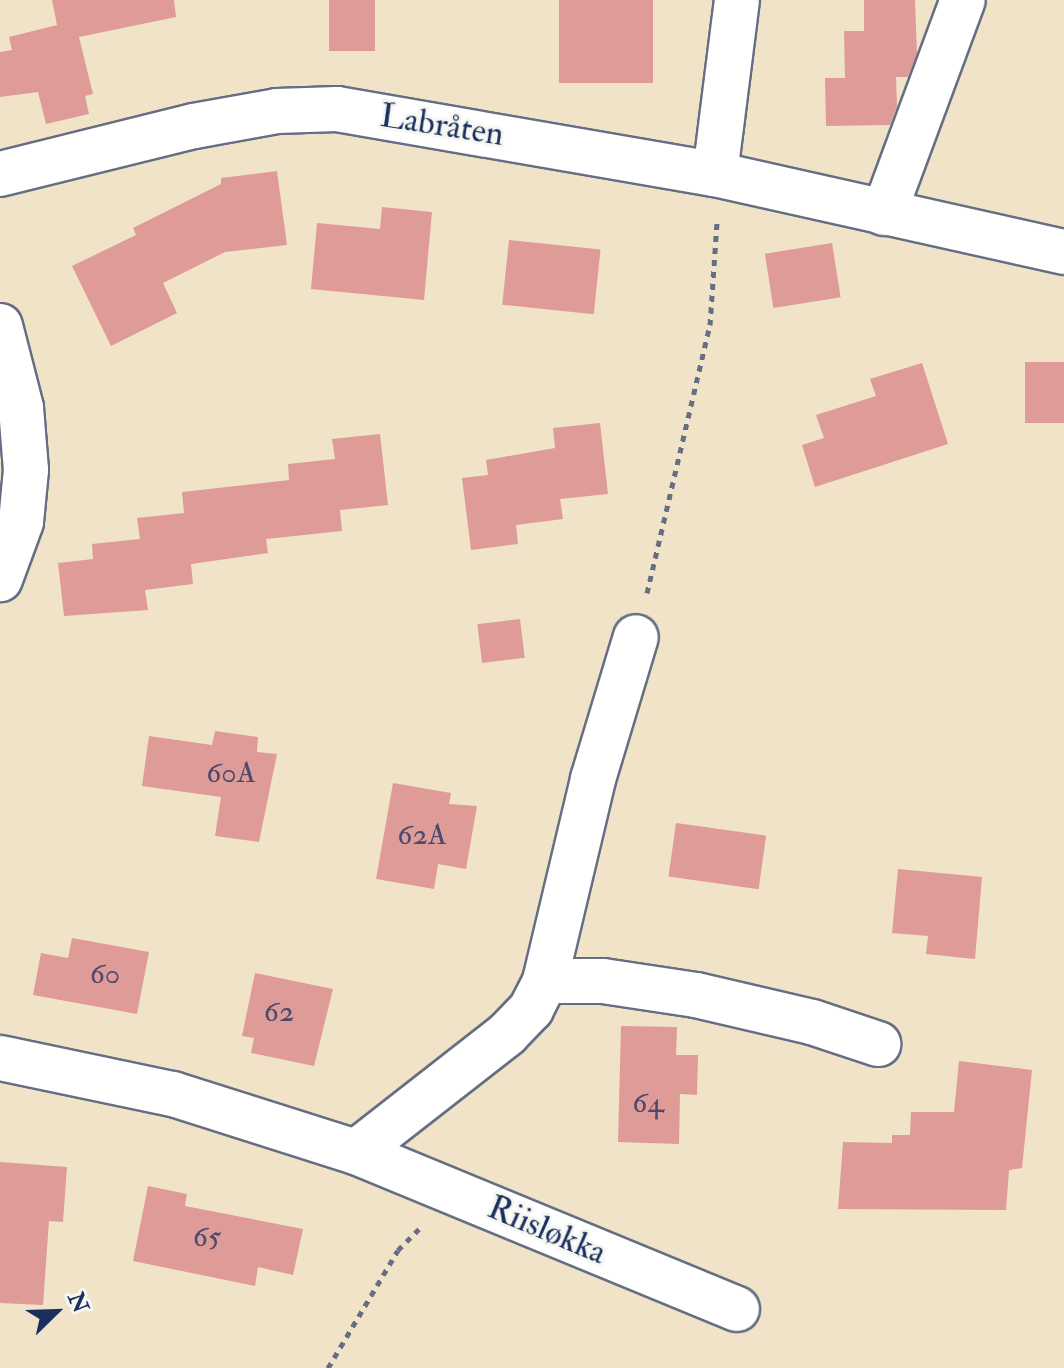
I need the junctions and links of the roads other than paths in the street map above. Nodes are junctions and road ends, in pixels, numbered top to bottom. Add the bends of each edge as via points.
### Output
1 (737, 0) edge
2 (963, 0) edge
3 (0, 174) edge
4 (715, 174) junction
5 (884, 213) junction
6 (1064, 252) edge
7 (0, 326) edge
8 (0, 579) edge
9 (636, 637) road end
10 (545, 981) junction
11 (878, 1044) dead end
12 (0, 1058) edge
13 (356, 1152) junction
14 (737, 1309) dead end

1 - 4 street
2 - 5 street
3 - 4 street, Labråten via 194,126 277,111 337,109
4 - 5 street, Labråten
5 - 6 street, Labråten
7 - 8 street via 21,408 26,470 21,522
9 - 10 street via 593,779
10 - 11 street via 603,981 696,995 812,1022
10 - 13 street via 531,1009 507,1034
12 - 13 street, Riisløkka via 173,1094
13 - 14 street, Riisløkka

